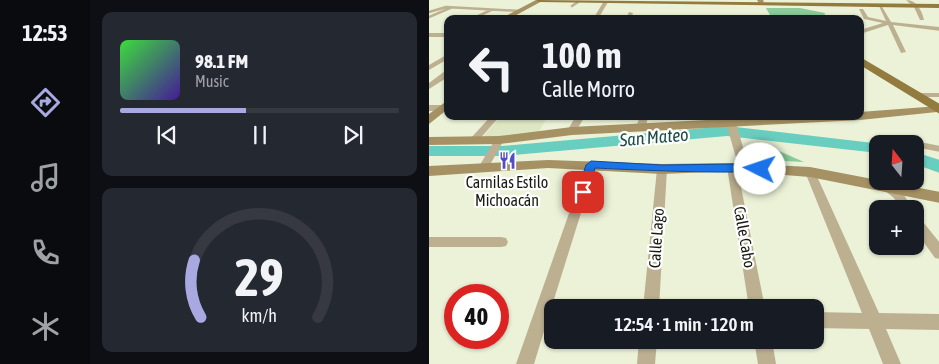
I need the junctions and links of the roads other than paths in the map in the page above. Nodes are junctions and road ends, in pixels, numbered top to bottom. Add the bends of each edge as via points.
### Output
1 (540, 0) edge
2 (908, 0) edge
3 (761, 1) edge
4 (606, 2) junction
5 (786, 4) junction
6 (881, 6) junction
7 (916, 6) junction
8 (939, 6) edge
9 (453, 7) junction
10 (492, 9) junction
11 (520, 10) junction
12 (861, 10) dead end
13 (429, 12) edge
14 (818, 12) dead end
15 (480, 15) edge
16 (511, 15) edge
17 (598, 15) edge
18 (429, 17) edge
19 (922, 19) dead end
20 (890, 23) junction
21 (929, 28) junction
22 (939, 29) edge
23 (864, 31) edge
24 (934, 34) dead end
25 (429, 35) edge
26 (444, 35) edge
27 (903, 52) dead end
28 (444, 59) edge
29 (864, 62) edge
30 (429, 68) edge
31 (444, 76) edge
32 (429, 87) edge
33 (917, 95) junction
34 (939, 95) edge
35 (444, 106) edge
36 (444, 107) edge
37 (429, 108) edge
38 (938, 110) edge
39 (864, 116) edge
40 (429, 120) edge
41 (492, 120) edge
42 (579, 120) edge
43 (712, 120) edge
44 (808, 120) edge
45 (643, 121) edge
46 (733, 128) junction
47 (572, 131) junction
48 (474, 140) junction
49 (429, 141) edge
50 (498, 143) junction
51 (924, 146) edge
52 (939, 149) edge
53 (485, 165) junction
54 (591, 165) junction
55 (738, 168) junction
56 (662, 169) junction
57 (809, 172) junction
58 (433, 173) edge
59 (869, 183) edge
60 (890, 190) edge
61 (903, 190) edge
62 (939, 198) edge
63 (901, 200) edge
64 (924, 233) edge
65 (429, 242) edge
66 (501, 242) dead end
67 (939, 254) edge
68 (552, 299) edge
69 (652, 299) edge
70 (756, 299) edge
71 (824, 320) edge
72 (874, 320) junction
73 (939, 322) edge
74 (544, 324) edge
75 (647, 349) edge
76 (764, 349) edge
77 (525, 364) edge
78 (646, 364) edge
79 (767, 364) edge
80 (892, 364) edge

1 - 4 main road via 575,4
1 - 11 street
2 - 7 street
3 - 4 main road
3 - 5 main road
4 - 17 street
5 - 6 main road
5 - 14 main road
6 - 7 main road
6 - 20 street
7 - 8 main road
7 - 19 street
9 - 10 lane
9 - 13 lane via 440,7
9 - 18 lane
10 - 11 lane
10 - 15 lane
11 - 16 street
12 - 20 street via 866,18
20 - 21 street
20 - 23 street
20 - 27 street
21 - 22 street
21 - 24 street
25 - 26 street
28 - 30 street
29 - 33 main road
31 - 32 street
33 - 34 street
33 - 38 main road
35 - 37 street
36 - 40 street
38 - 39 street
41 - 48 street
42 - 47 street
43 - 45 street
43 - 46 street
44 - 46 street
45 - 47 street
46 - 55 street, Calle Cabo
47 - 50 street
48 - 49 street
48 - 50 street
50 - 53 street
51 - 52 street
53 - 54 street
53 - 58 street
54 - 56 street
54 - 68 street
55 - 56 street
55 - 57 street
55 - 70 street, Calle Cabo
56 - 69 street, Calle Lago
57 - 59 street
57 - 72 street
60 - 63 street
61 - 62 street
64 - 67 street
65 - 66 street
71 - 72 street
72 - 73 street
72 - 80 street
74 - 77 street
75 - 78 street
76 - 79 street

